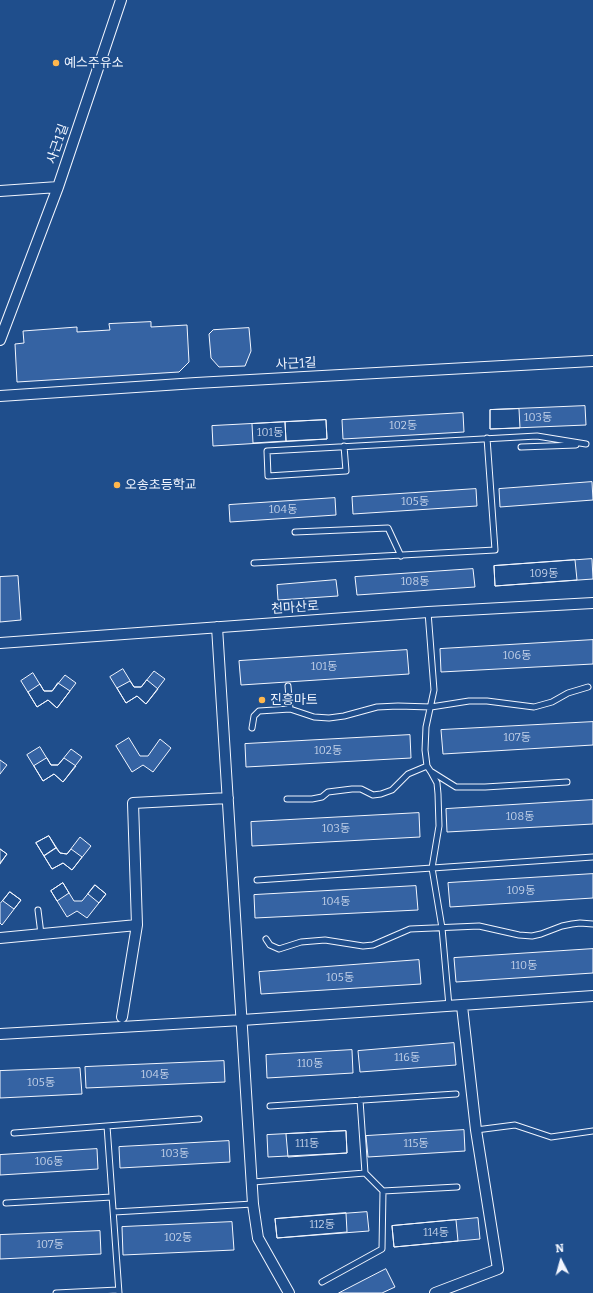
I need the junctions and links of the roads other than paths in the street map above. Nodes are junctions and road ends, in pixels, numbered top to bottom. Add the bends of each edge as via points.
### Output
1 (121, 0) edge
2 (58, 187) junction
3 (0, 191) edge
4 (0, 340) edge
5 (593, 361) edge
6 (0, 396) edge
7 (487, 438) junction
8 (586, 444) junction
9 (593, 444) edge
10 (344, 446) junction
11 (521, 447) dead end
12 (295, 532) dead end
13 (401, 556) junction
14 (254, 563) dead end
15 (593, 603) edge
16 (428, 612) junction
17 (217, 627) junction
18 (0, 644) edge
19 (288, 686) dead end
20 (588, 687) dead end
21 (431, 707) junction
22 (290, 709) junction
23 (252, 728) dead end
24 (427, 766) junction
25 (431, 772) junction
26 (567, 782) dead end
27 (228, 798) junction
28 (287, 800) dead end
29 (593, 858) edge
30 (432, 868) junction
31 (257, 880) dead end
32 (38, 910) dead end
33 (593, 924) edge
34 (137, 925) junction
35 (442, 928) junction
36 (41, 934) junction
37 (0, 938) edge
38 (266, 939) dead end
39 (593, 996) edge
40 (449, 1006) junction
41 (462, 1006) junction
42 (122, 1017) dead end
43 (242, 1020) junction
44 (0, 1034) edge
45 (456, 1094) dead end
46 (360, 1100) junction
47 (270, 1106) dead end
48 (199, 1119) dead end
49 (107, 1126) junction
50 (476, 1130) junction
51 (593, 1131) edge
52 (14, 1133) dead end
53 (365, 1173) junction
54 (252, 1182) junction
55 (457, 1187) dead end
56 (383, 1191) junction
57 (112, 1197) junction
58 (6, 1203) dead end
59 (253, 1204) junction
60 (114, 1212) junction
61 (322, 1282) dead end
62 (118, 1291) edge
63 (56, 1293) edge
64 (289, 1293) edge
65 (435, 1293) edge

1 - 2 street, 사근1길
2 - 3 street
2 - 4 street, 사근1길
5 - 6 street, 사근1길
7 - 8 lane via 537,436
7 - 10 lane
7 - 13 lane via 495,550
8 - 9 lane
8 - 11 lane
10 - 10 lane via 267,451 268,476 346,471
12 - 13 lane via 388,528
13 - 14 lane
15 - 16 street, 천마산로
16 - 17 street, 천마산로
16 - 21 lane via 434,690
17 - 18 street, 천마산로
17 - 27 street
19 - 22 lane
20 - 21 lane via 534,707 476,701
21 - 22 lane via 386,706 329,718 314,717
21 - 24 lane via 426,727
22 - 23 lane via 259,711 254,716
24 - 25 lane
24 - 28 lane via 408,774 392,790 381,794 373,795 361,789 352,789 328,792 322,797 312,799
25 - 26 lane via 456,787
25 - 30 lane via 437,783 440,811
27 - 34 street via 133,802
27 - 43 street
29 - 30 lane
30 - 31 lane
30 - 35 lane
32 - 36 lane
33 - 35 lane via 580,922 532,936 479,926
34 - 36 street
34 - 42 street
35 - 38 lane via 410,929 368,946 325,940 301,942 279,949 270,945
35 - 40 lane
36 - 37 street
39 - 41 street
40 - 41 street
40 - 43 street
41 - 50 street
43 - 44 street
43 - 54 street
45 - 46 lane
46 - 47 lane
46 - 53 lane
48 - 49 lane
49 - 52 lane
49 - 57 lane
50 - 51 lane via 515,1125 551,1137
50 - 65 street via 498,1269
53 - 54 lane
53 - 56 lane
54 - 59 street
55 - 56 lane
56 - 61 lane via 382,1249
57 - 58 lane
57 - 60 lane
59 - 60 lane
59 - 64 street via 258,1238
60 - 62 lane
62 - 63 lane

